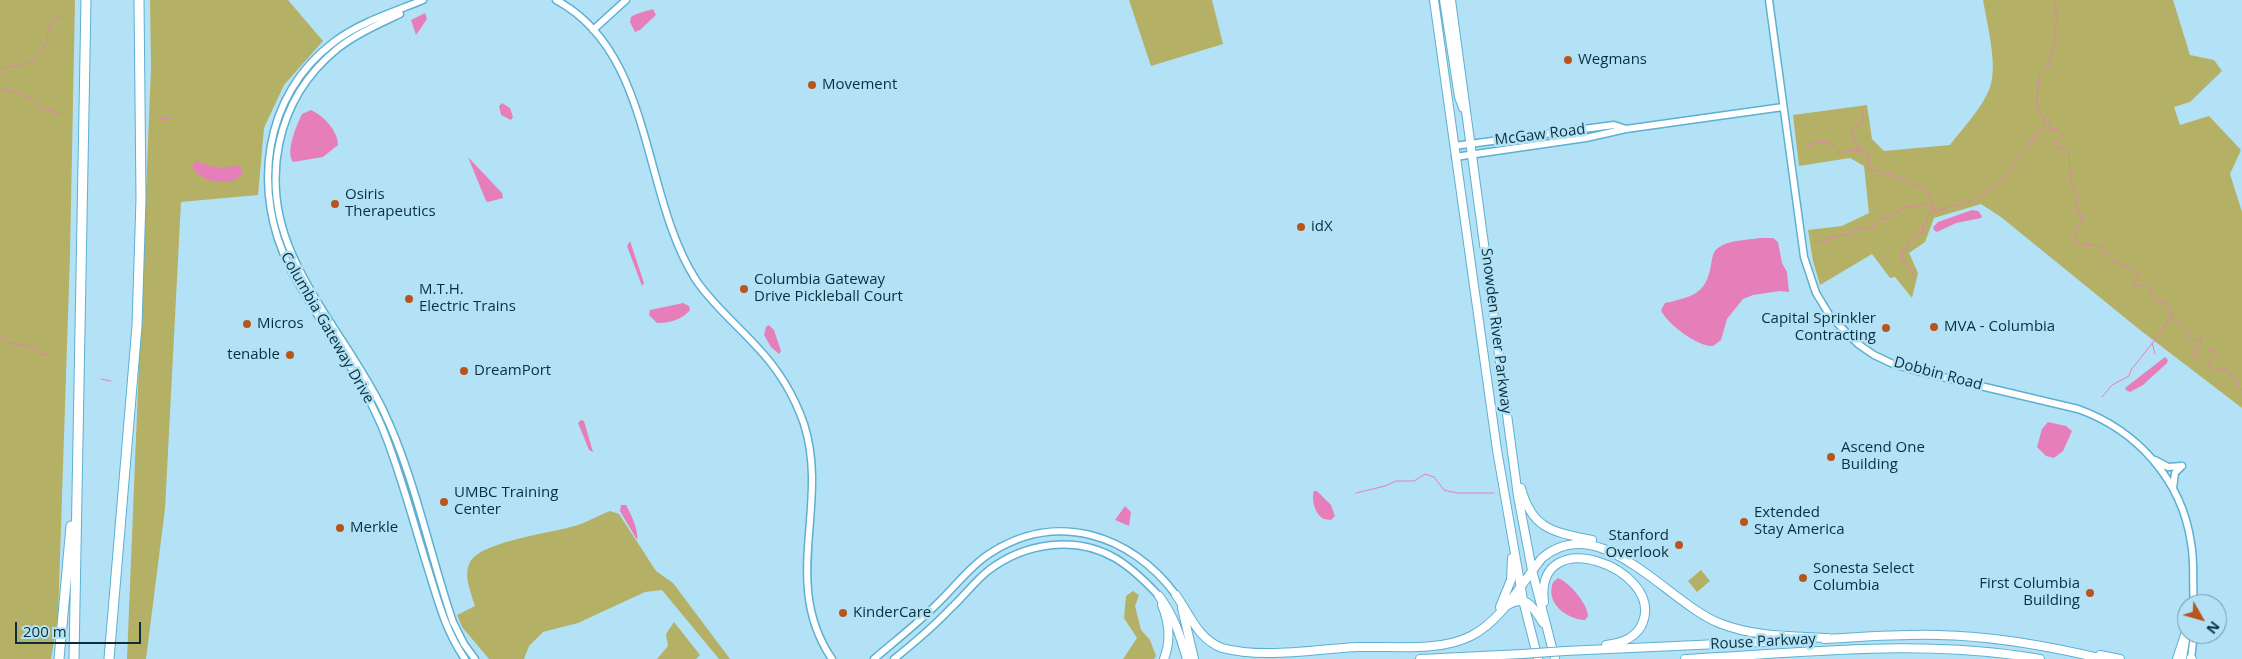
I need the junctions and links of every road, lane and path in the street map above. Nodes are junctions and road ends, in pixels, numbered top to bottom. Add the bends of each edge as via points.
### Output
1 (86, 0) edge
2 (139, 0) edge
3 (424, 0) edge
4 (556, 0) edge
5 (626, 0) edge
6 (1434, 0) edge
7 (1444, 0) edge
8 (1451, 0) edge
9 (1769, 0) edge
10 (593, 30) junction
11 (1783, 107) junction
12 (1469, 124) junction
13 (1626, 129) junction
14 (1472, 144) junction
15 (1454, 146) junction
16 (1473, 155) junction
17 (1456, 157) junction
18 (78, 426) junction
19 (1497, 450) junction
20 (1511, 451) junction
21 (2153, 459) junction
22 (2173, 488) junction
23 (1532, 570) junction
24 (1649, 576) junction
25 (1521, 586) junction
26 (2193, 594) edge
27 (1176, 595) junction
28 (1158, 596) junction
29 (1522, 600) junction
30 (1505, 606) junction
31 (1488, 624) junction
32 (1546, 629) junction
33 (1828, 638) junction
34 (2026, 643) junction
35 (2182, 644) edge
36 (2188, 644) edge
37 (2192, 644) edge
38 (1325, 650) junction
39 (1565, 652) junction
40 (1820, 652) junction
41 (59, 659) edge
42 (74, 659) edge
43 (109, 659) edge
44 (466, 659) edge
45 (475, 659) edge
46 (832, 659) edge
47 (874, 659) edge
48 (894, 659) edge
49 (1164, 659) edge
50 (1187, 659) edge
51 (1194, 659) edge
52 (1284, 659) edge
53 (1420, 659) edge
54 (1538, 659) edge
55 (1555, 659) edge
56 (1685, 659) edge
57 (1761, 659) edge
58 (2040, 659) edge
59 (2103, 659) edge
60 (2120, 659) edge
61 (2177, 659) edge
62 (2189, 659) edge

1 - 18 highway
2 - 43 highway via 141,199 137,326
3 - 44 street, Columbia Gateway Drive via 350,32 335,41 308,67 288,96 274,128 267,189 272,220 285,257 377,416 446,624
3 - 45 street, Columbia Gateway Drive via 340,47 314,72 298,93 283,125 276,160 275,189 282,224 295,260 384,413 402,458 453,622
4 - 10 street
5 - 10 street
6 - 15 main road, Snowden River Parkway
7 - 12 main road via 1459,98
8 - 12 main road, Snowden River Parkway
9 - 11 street, Dobbin Road
10 - 46 street via 612,55 628,86 674,237 688,267 710,297 776,368 801,416 812,472 807,593 819,638
11 - 13 street, McGaw Road
11 - 21 street, Dobbin Road via 1807,270 1823,304 1845,333 1892,364 2089,413 2125,433
12 - 14 main road, Snowden River Parkway
13 - 14 street, McGaw Road via 1614,125
13 - 16 street, McGaw Road
14 - 15 street, McGaw Road
14 - 16 main road, Snowden River Parkway
15 - 17 main road, Snowden River Parkway
16 - 17 street, McGaw Road
16 - 20 main road, Snowden River Parkway
17 - 19 main road, Snowden River Parkway
18 - 41 highway
18 - 42 highway
19 - 25 main road, Snowden River Parkway
19 - 31 main road via 1512,566 1507,593
20 - 23 main road, Snowden River Parkway
20 - 24 main road via 1527,507 1537,520 1556,532 1612,547 1632,558
21 - 22 street, Dobbin Road
21 - 22 street via 2168,467 2182,466 2175,473
22 - 26 street, Dobbin Road via 2191,539
23 - 24 main road via 1556,548 1583,544 1610,551
23 - 25 main road
23 - 32 main road, Snowden River Parkway
24 - 33 main road via 1686,605 1729,627 1760,634
25 - 29 main road, Snowden River Parkway
25 - 30 main road
27 - 38 main road via 1202,636 1223,649 1262,655
27 - 47 street via 1148,563 1130,550 1111,541 1075,532 1047,532 1009,543 983,559 918,623
27 - 51 main road
28 - 48 street via 1130,568 1106,554 1071,545 1038,547 1016,554 987,572
28 - 49 main road via 1168,628
28 - 50 main road via 1178,628
29 - 30 main road
29 - 32 main road via 1533,607
29 - 54 main road, Snowden River Parkway
30 - 31 main road
31 - 38 main road via 1471,636 1449,644
32 - 39 main road via 1544,584 1551,570 1566,560 1586,558 1604,564 1629,579 1640,591 1646,611 1643,623 1633,636 1621,642
32 - 55 main road, Snowden River Parkway
33 - 34 main road, Rouse Parkway via 1939,635
33 - 39 main road, Rouse Parkway
34 - 59 main road, Rouse Parkway
34 - 60 main road
35 - 61 main road
36 - 62 street
37 - 62 street
38 - 52 main road
39 - 53 main road, Rouse Parkway, bridge
40 - 56 main road, Rouse Parkway
40 - 57 main road
40 - 58 main road, Rouse Parkway via 1940,648

